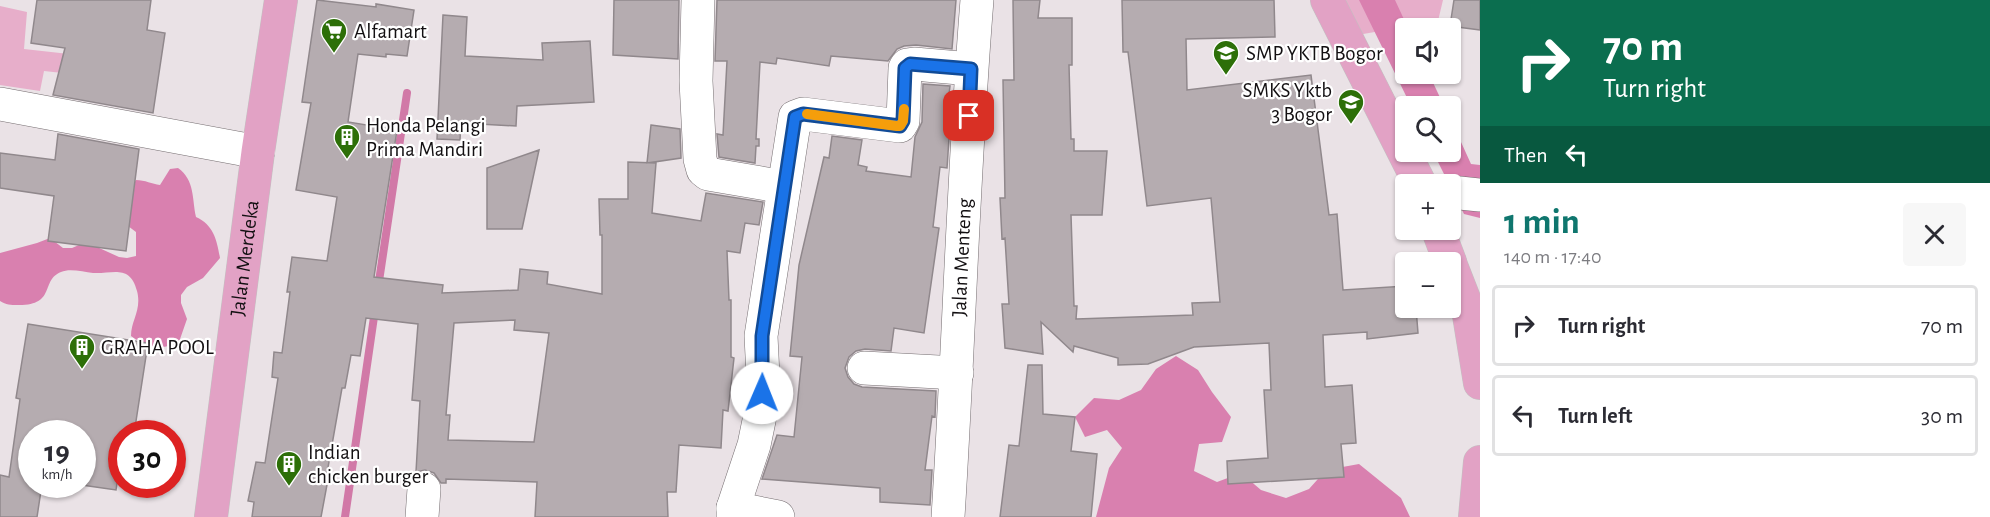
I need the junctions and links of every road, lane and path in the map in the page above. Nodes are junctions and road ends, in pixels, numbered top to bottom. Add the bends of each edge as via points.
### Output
1 (698, 0) edge
2 (977, 0) edge
3 (1327, 0) edge
4 (282, 2) edge
5 (971, 69) junction
6 (0, 104) edge
7 (258, 152) junction
8 (1415, 174) edge
9 (784, 187) junction
10 (1461, 193) edge
11 (1480, 195) edge
12 (1461, 291) edge
13 (864, 368) dead end
14 (957, 373) junction
15 (1480, 383) edge
16 (1480, 462) edge
17 (733, 512) edge
18 (211, 517) edge
19 (778, 517) edge
20 (948, 517) edge
21 (1475, 517) edge

1 - 9 street via 696,81 703,170
2 - 5 street, Jalan Menteng
3 - 8 main road
4 - 7 main road, Jalan Merdeka
5 - 9 street via 907,65 900,126 799,114 795,117
5 - 14 street, Jalan Menteng
6 - 7 street
7 - 18 main road, Jalan Merdeka
9 - 17 street via 762,336 761,411
10 - 11 street
12 - 15 main road via 1468,309
13 - 14 street
14 - 20 street, Jalan Menteng
16 - 21 main road
17 - 19 street

